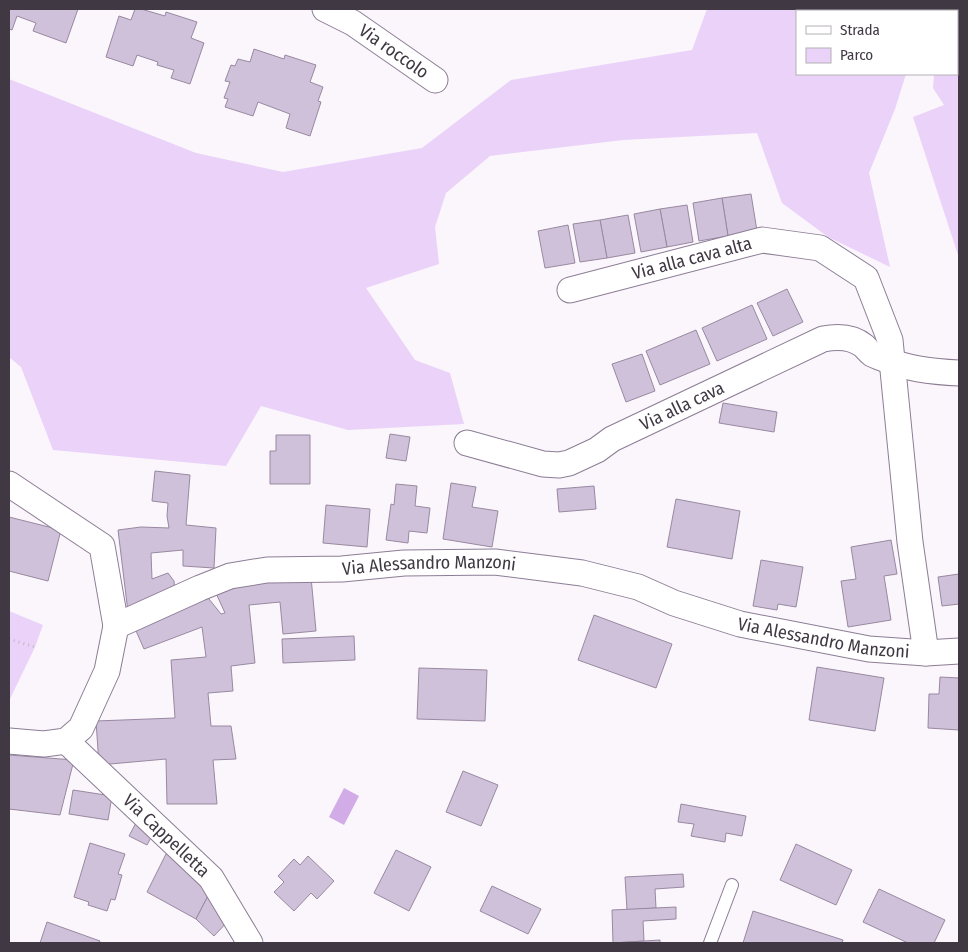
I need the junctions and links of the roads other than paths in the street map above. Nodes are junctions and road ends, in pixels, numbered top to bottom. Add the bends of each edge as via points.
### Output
1 (325, 9) edge
2 (435, 80) dead end
3 (570, 290) dead end
4 (892, 362) junction
5 (959, 373) edge
6 (467, 443) dead end
7 (9, 484) edge
8 (116, 626) junction
9 (959, 651) edge
10 (926, 653) junction
11 (66, 740) junction
12 (9, 741) edge
13 (732, 885) dead end
14 (250, 943) edge
15 (710, 943) edge

1 - 2 street, Via roccolo via 353,23
3 - 4 street, Via alla cava alta via 762,240 820,248 866,278 890,340
4 - 5 street, Via alla cava
4 - 6 street, Via alla cava via 870,353 854,340 839,336 824,339 612,439 583,457 559,465 543,464
4 - 10 street, Via Alessandro Manzoni via 910,542
7 - 8 street via 102,546
8 - 10 street, Via Alessandro Manzoni via 230,576 266,570 495,562 582,573 638,587 740,624 869,649
8 - 11 street via 107,671 81,728
9 - 10 street, Via Alessandro Manzoni
11 - 12 street via 44,744
11 - 14 street, Via Cappelletta via 211,878
13 - 15 lane

